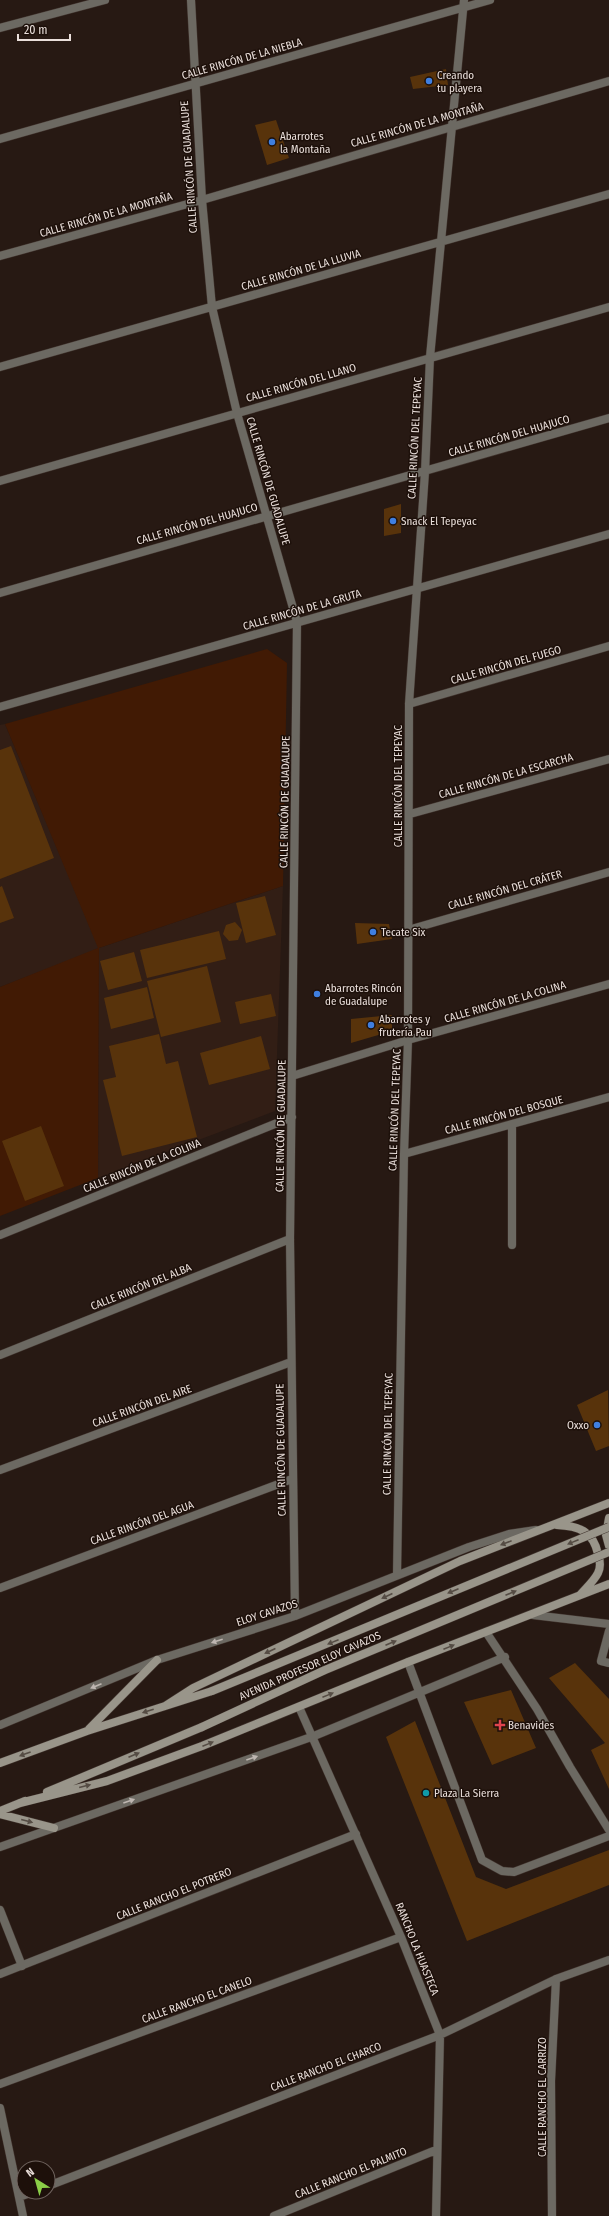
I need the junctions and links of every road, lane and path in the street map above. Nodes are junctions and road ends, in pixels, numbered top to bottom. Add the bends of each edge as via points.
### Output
1 (105, 0) edge
2 (191, 0) edge
3 (490, 0) edge
4 (464, 4) edge
5 (0, 28) edge
6 (609, 81) edge
7 (194, 84) junction
8 (452, 126) junction
9 (0, 139) edge
10 (609, 194) edge
11 (202, 200) junction
12 (442, 240) junction
13 (0, 256) edge
14 (212, 307) junction
15 (609, 307) edge
16 (430, 357) junction
17 (0, 367) edge
18 (237, 413) junction
19 (609, 418) edge
20 (425, 472) junction
21 (0, 481) edge
22 (267, 515) junction
23 (609, 534) edge
24 (416, 590) junction
25 (0, 593) edge
26 (297, 622) junction
27 (609, 646) edge
28 (409, 704) junction
29 (0, 707) edge
30 (609, 759) edge
31 (410, 814) junction
32 (609, 872) edge
33 (408, 930) junction
34 (609, 984) edge
35 (408, 1040) junction
36 (292, 1076) junction
37 (609, 1097) edge
38 (292, 1117) junction
39 (512, 1124) junction
40 (404, 1154) junction
41 (0, 1235) edge
42 (290, 1239) junction
43 (512, 1245) dead end
44 (0, 1355) edge
45 (291, 1362) junction
46 (0, 1470) edge
47 (292, 1479) junction
48 (609, 1503) edge
49 (609, 1518) edge
50 (553, 1524) junction
51 (609, 1527) edge
52 (542, 1529) junction
53 (609, 1546) edge
54 (609, 1552) edge
55 (397, 1575) junction
56 (609, 1584) edge
57 (0, 1588) edge
58 (578, 1597) junction
59 (533, 1615) junction
60 (295, 1616) junction
61 (609, 1624) edge
62 (609, 1631) edge
63 (486, 1632) junction
64 (505, 1658) junction
65 (157, 1660) junction
66 (408, 1662) junction
67 (609, 1663) edge
68 (419, 1693) junction
69 (164, 1706) junction
70 (299, 1707) junction
71 (0, 1725) edge
72 (87, 1731) junction
73 (314, 1736) junction
74 (0, 1763) edge
75 (20, 1803) junction
76 (0, 1811) edge
77 (0, 1814) edge
78 (54, 1828) junction
79 (609, 1830) edge
80 (356, 1834) junction
81 (609, 1836) edge
82 (0, 1847) edge
83 (0, 1910) edge
84 (401, 1937) junction
85 (609, 1960) edge
86 (22, 1966) junction
87 (0, 1974) edge
88 (556, 1978) junction
89 (440, 2035) junction
90 (0, 2084) edge
91 (0, 2108) edge
92 (436, 2150) junction
93 (56, 2183) edge
94 (16, 2184) edge
95 (19, 2200) edge
96 (23, 2216) edge
97 (274, 2216) edge
98 (436, 2216) edge
99 (552, 2216) edge

1 - 5 street
2 - 7 street, CALLE RINCÓN DE GUADALUPE
3 - 4 street, CALLE RINCÓN DE LA NIEBLA
4 - 7 street, CALLE RINCÓN DE LA NIEBLA
4 - 8 street, CALLE RINCÓN DEL TEPEYAC
6 - 8 street, CALLE RINCÓN DE LA MONTAÑA
7 - 9 street, CALLE RINCÓN DE LA NIEBLA
7 - 11 street, CALLE RINCÓN DE GUADALUPE
8 - 11 street, CALLE RINCÓN DE LA MONTAÑA
8 - 12 street, CALLE RINCÓN DEL TEPEYAC
10 - 12 street, CALLE RINCÓN DE LA LLUVIA
11 - 13 street, CALLE RINCÓN DE LA MONTAÑA
11 - 14 street, CALLE RINCÓN DE GUADALUPE
12 - 14 street, CALLE RINCÓN DE LA LLUVIA
12 - 16 street, CALLE RINCÓN DEL TEPEYAC
14 - 17 street, CALLE RINCÓN DE LA LLUVIA
14 - 18 street, CALLE RINCÓN DE GUADALUPE
15 - 16 street, CALLE RINCÓN DEL LLANO
16 - 18 street, CALLE RINCÓN DEL LLANO
16 - 20 street, CALLE RINCÓN DEL TEPEYAC
18 - 21 street, CALLE RINCÓN DEL LLANO
18 - 22 street, CALLE RINCÓN DE GUADALUPE
19 - 20 street, CALLE RINCÓN DEL HUAJUCO
20 - 22 street, CALLE RINCÓN DEL HUAJUCO
20 - 24 street, CALLE RINCÓN DEL TEPEYAC
22 - 25 street, CALLE RINCÓN DEL HUAJUCO
22 - 26 street, CALLE RINCÓN DE GUADALUPE
23 - 24 street, CALLE RINCÓN DE LA GRUTA
24 - 26 street, CALLE RINCÓN DE LA GRUTA
24 - 28 street, CALLE RINCÓN DEL TEPEYAC
26 - 29 street, CALLE RINCÓN DE LA GRUTA
26 - 36 street, CALLE RINCÓN DE GUADALUPE
27 - 28 street, CALLE RINCÓN DEL FUEGO
28 - 31 street, CALLE RINCÓN DEL TEPEYAC
30 - 31 street, CALLE RINCÓN DE LA ESCARCHA
31 - 33 street, CALLE RINCÓN DEL TEPEYAC
32 - 33 street, CALLE RINCÓN DEL CRÁTER
33 - 35 street, CALLE RINCÓN DEL TEPEYAC
34 - 35 street, CALLE RINCÓN DE LA COLINA
35 - 36 street, CALLE RINCÓN DE LA COLINA
35 - 40 street, CALLE RINCÓN DEL TEPEYAC
36 - 38 street, CALLE RINCÓN DE GUADALUPE
37 - 39 street, CALLE RINCÓN DEL BOSQUE
38 - 41 street, CALLE RINCÓN DE LA COLINA
38 - 42 street, CALLE RINCÓN DE GUADALUPE
39 - 40 street, CALLE RINCÓN DEL BOSQUE
39 - 43 street
40 - 55 street, CALLE RINCÓN DEL TEPEYAC
42 - 44 street, CALLE RINCÓN DEL ALBA
42 - 45 street, CALLE RINCÓN DE GUADALUPE
45 - 46 street, CALLE RINCÓN DEL AIRE
45 - 47 street, CALLE RINCÓN DE GUADALUPE
47 - 57 street, CALLE RINCÓN DEL AGUA
47 - 60 street, CALLE RINCÓN DE GUADALUPE
48 - 50 main road, AVENIDA PROFESOR ELOY CAVAZOS
49 - 53 main road via 606,1535
50 - 52 main road, AVENIDA PROFESOR ELOY CAVAZOS
50 - 58 main road via 583,1529 597,1546 600,1559 598,1572
51 -> 69 main road, AVENIDA PROFESOR ELOY CAVAZOS, bridge via 212,1691
52 - 55 street, ELOY CAVAZOS via 509,1534
52 -> 69 main road, AVENIDA PROFESOR ELOY CAVAZOS via 460,1561 193,1688
75 -> 54 main road, AVENIDA PROFESOR ELOY CAVAZOS, bridge via 202,1726 325,1670
55 - 60 street, ELOY CAVAZOS
56 - 58 main road, AVENIDA PROFESOR ELOY CAVAZOS
58 - 59 main road, AVENIDA PROFESOR ELOY CAVAZOS
59 - 61 street
59 - 63 main road, AVENIDA PROFESOR ELOY CAVAZOS
60 -> 65 street, ELOY CAVAZOS
62 - 67 street via 601,1661
63 - 64 street
66 -> 63 main road, AVENIDA PROFESOR ELOY CAVAZOS
64 - 68 street
64 - 79 street
65 -> 71 street, ELOY CAVAZOS
65 - 72 main road
66 - 68 street
70 -> 66 main road, AVENIDA PROFESOR ELOY CAVAZOS
68 - 73 street
68 - 81 street via 482,1860 502,1871 514,1872
69 -> 72 main road, AVENIDA PROFESOR ELOY CAVAZOS
70 - 73 street, RANCHO LA HUASTECA
75 -> 70 main road, AVENIDA PROFESOR ELOY CAVAZOS via 107,1781
72 -> 74 main road, AVENIDA PROFESOR ELOY CAVAZOS
78 -> 73 street
73 - 80 street, RANCHO LA HUASTECA
75 - 76 main road, AVENIDA PROFESOR ELOY CAVAZOS
77 -> 78 main road
78 - 82 street
80 - 84 street, RANCHO LA HUASTECA
80 - 86 street, CALLE RANCHO EL POTRERO
83 - 86 street
84 - 89 street, RANCHO LA HUASTECA
84 - 90 street, CALLE RANCHO EL CANELO
85 - 88 street, CALLE RANCHO EL CHARCO
86 - 87 street, CALLE RANCHO EL POTRERO
88 - 89 street, CALLE RANCHO EL CHARCO
88 - 99 street, CALLE RANCHO EL CARRIZO via 551,2081
89 - 92 street, RANCHO LA HUASTECA
89 - 93 street, CALLE RANCHO EL CHARCO
91 - 94 street
92 - 97 street, CALLE RANCHO EL PALMITO
92 - 98 street, RANCHO LA HUASTECA
95 - 96 street

